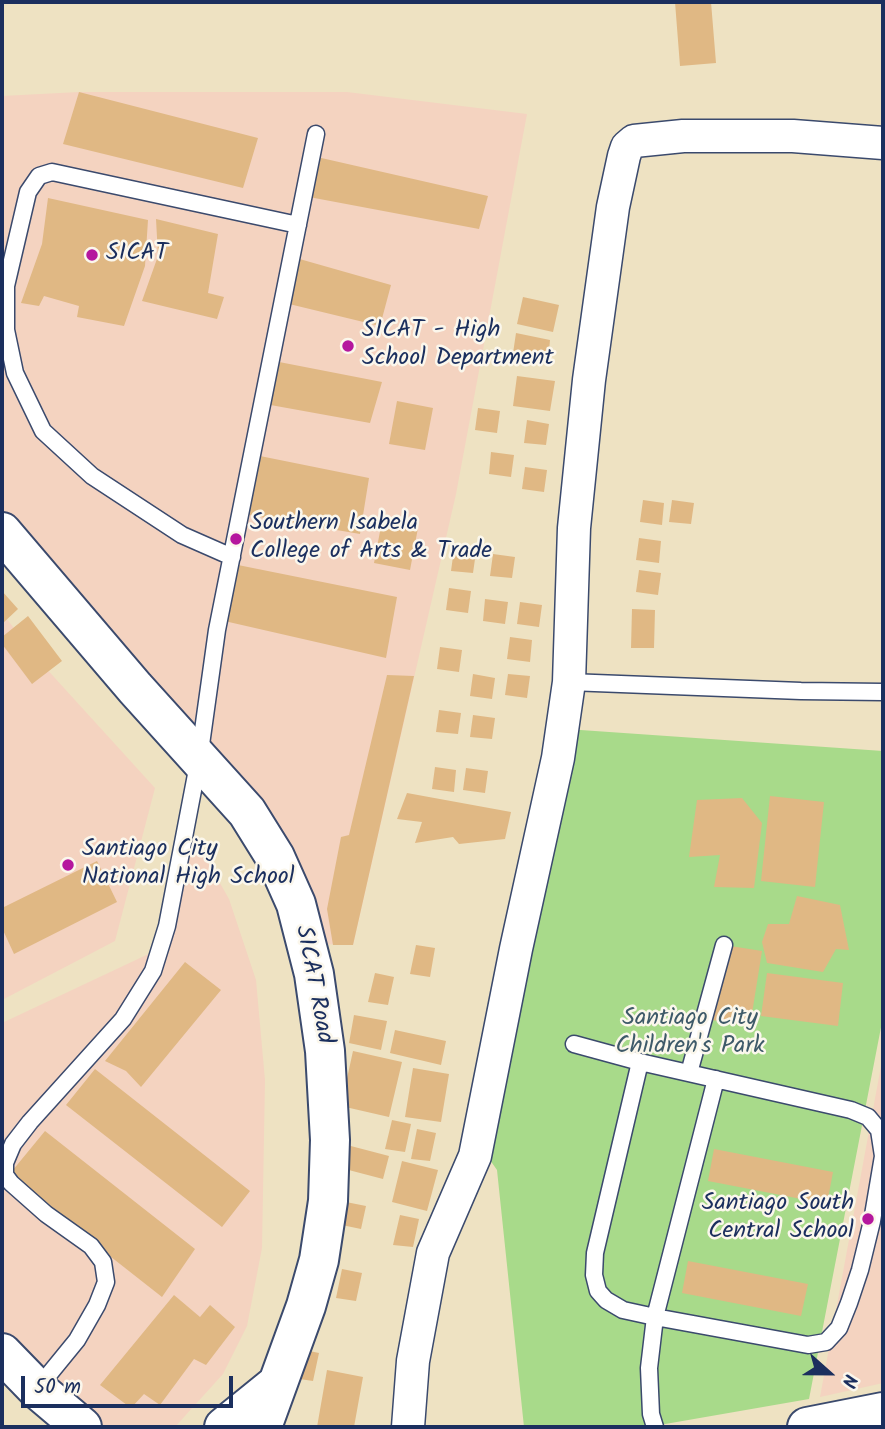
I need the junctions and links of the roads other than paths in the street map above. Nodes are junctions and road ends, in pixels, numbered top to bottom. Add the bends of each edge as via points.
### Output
1 (316, 134) dead end
2 (883, 143) edge
3 (298, 225) junction
4 (2, 532) edge
5 (232, 557) junction
6 (569, 682) junction
7 (883, 692) edge
8 (199, 759) junction
9 (724, 945) dead end
10 (574, 1044) dead end
11 (640, 1062) junction
12 (689, 1073) junction
13 (716, 1079) junction
14 (655, 1317) junction
15 (2, 1353) edge
16 (277, 1384) junction
17 (37, 1389) junction
18 (883, 1412) edge
19 (82, 1427) edge
20 (225, 1427) edge
21 (262, 1427) edge
22 (408, 1427) edge
23 (655, 1427) edge
24 (807, 1427) edge

1 - 3 lane
2 - 6 street via 716,135 634,141 627,146 613,207 589,380 574,528
3 - 5 lane
3 - 5 lane via 52,172 39,176 27,192 6,286 6,330 15,373 43,431 92,476 182,536
4 - 8 street, SICAT Road
5 - 8 lane
6 - 7 lane
6 - 22 street via 558,758 475,1156 433,1253 412,1362
8 - 16 street, SICAT Road via 247,813 275,857 296,904 314,974 325,1051 330,1140 326,1213 319,1260
8 - 17 lane via 167,926 153,971 123,1019 30,1122 8,1154 5,1175 11,1183 91,1246 103,1262 106,1282 77,1340
9 - 12 lane
10 - 11 lane
11 - 12 lane
11 - 14 lane via 595,1253 594,1275 606,1300 622,1310
12 - 13 lane
13 - 14 lane
13 - 14 lane via 851,1110 869,1117 879,1130 883,1156 860,1270 839,1328 826,1342 808,1345
14 - 23 lane via 649,1368
15 - 17 street
16 - 20 street, SICAT Road
16 - 21 street
17 - 19 street
18 - 24 street

